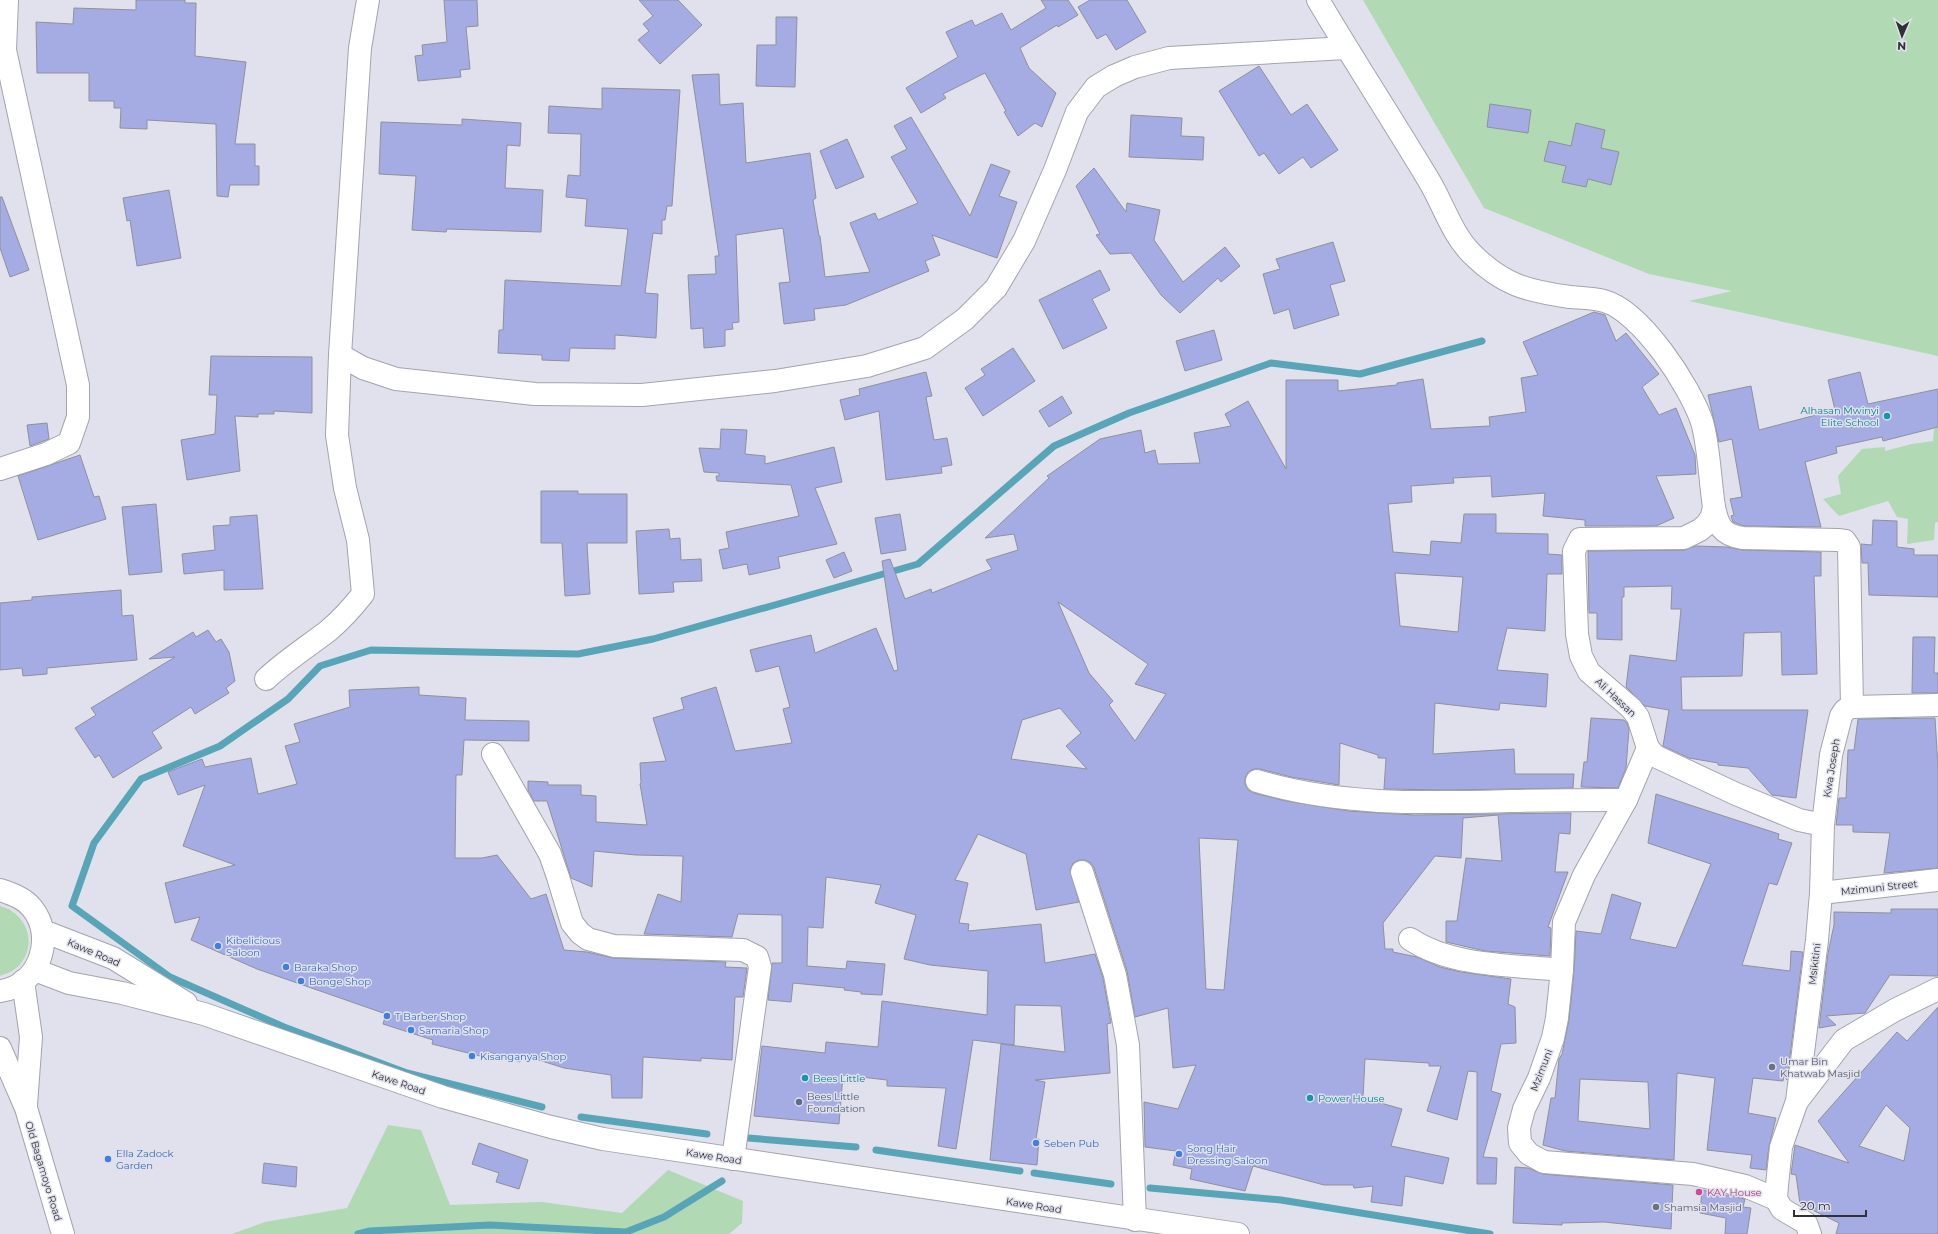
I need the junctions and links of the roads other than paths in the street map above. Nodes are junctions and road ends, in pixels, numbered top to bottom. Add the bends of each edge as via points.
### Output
1 (7, 0) edge
2 (368, 0) edge
3 (1318, 0) edge
4 (1346, 48) junction
5 (2, 54) edge
6 (340, 355) junction
7 (0, 469) edge
8 (1714, 507) junction
9 (266, 679) dead end
10 (1938, 705) edge
11 (1852, 707) junction
12 (1648, 748) junction
13 (493, 754) dead end
14 (1257, 781) dead end
15 (1626, 800) junction
16 (1823, 826) junction
17 (1082, 872) dead end
18 (1938, 880) edge
19 (0, 890) edge
20 (1821, 893) junction
21 (43, 931) junction
22 (1410, 939) dead end
23 (1562, 970) junction
24 (29, 976) junction
25 (1938, 989) edge
26 (0, 991) edge
27 (204, 1014) junction
28 (0, 1048) edge
29 (1797, 1101) junction
30 (26, 1108) junction
31 (733, 1159) junction
32 (1776, 1199) junction
33 (1135, 1220) junction
34 (63, 1234) edge
35 (1238, 1234) edge
36 (1810, 1234) edge

1 - 5 street
2 - 6 street via 360,48
3 - 4 street
4 - 6 street via 1169,58 1135,67 1096,87 1076,112 1055,170 1024,241 996,288 965,319 925,348 867,366 775,381 642,395 534,394 396,380 363,368
4 - 8 street via 1430,182 1452,226 1470,253 1499,278 1537,293 1604,301 1622,309 1638,322 1688,389 1702,422
5 - 7 street via 78,385 78,417 69,443 46,454
6 - 9 street via 337,435 344,488 358,540 363,594 328,631
8 - 11 street via 1717,521 1731,536 1845,541 1849,547
8 - 12 street, Ali Hassan via 1707,524 1684,538 1580,539 1574,551 1577,634 1581,656 1589,672 1638,717
10 - 11 street
11 - 16 street, Kwa Joseph via 1845,710 1837,729 1831,754
12 - 15 street, Mzimuni
12 - 16 street via 1655,756 1700,778 1799,820
13 - 31 street via 550,854 572,923 580,933 588,939 614,946 743,950 757,957 760,967
14 - 15 street via 1320,795 1402,802
15 - 23 street, Mzimuni via 1584,875 1569,908 1564,922
16 - 20 street, Msikitini
17 - 33 street via 1115,975 1128,1045
18 - 20 street, Mzimuni Street
19 - 21 street via 17,896 32,908
20 - 29 street, Msikitini
21 - 24 street via 42,956
21 - 27 street, Kawe Road via 113,958
22 - 23 street via 1424,948 1450,957
23 - 32 street, Mzimuni via 1553,1038 1539,1078 1524,1109 1519,1128 1520,1143 1529,1154 1544,1162 1694,1174 1738,1184
24 - 26 street
24 - 27 street, Kawe Road via 122,993
24 - 30 street via 31,1037
25 - 29 street, Msikitini via 1895,1010 1844,1040
27 - 31 street, Kawe Road via 443,1098 604,1140
28 - 30 street
29 - 32 street, Msikitini via 1781,1147
30 - 34 street, Old Bagamoyo Road
31 - 33 street, Kawe Road
32 - 36 street via 1782,1209 1806,1223
33 - 35 street, Kawe Road

